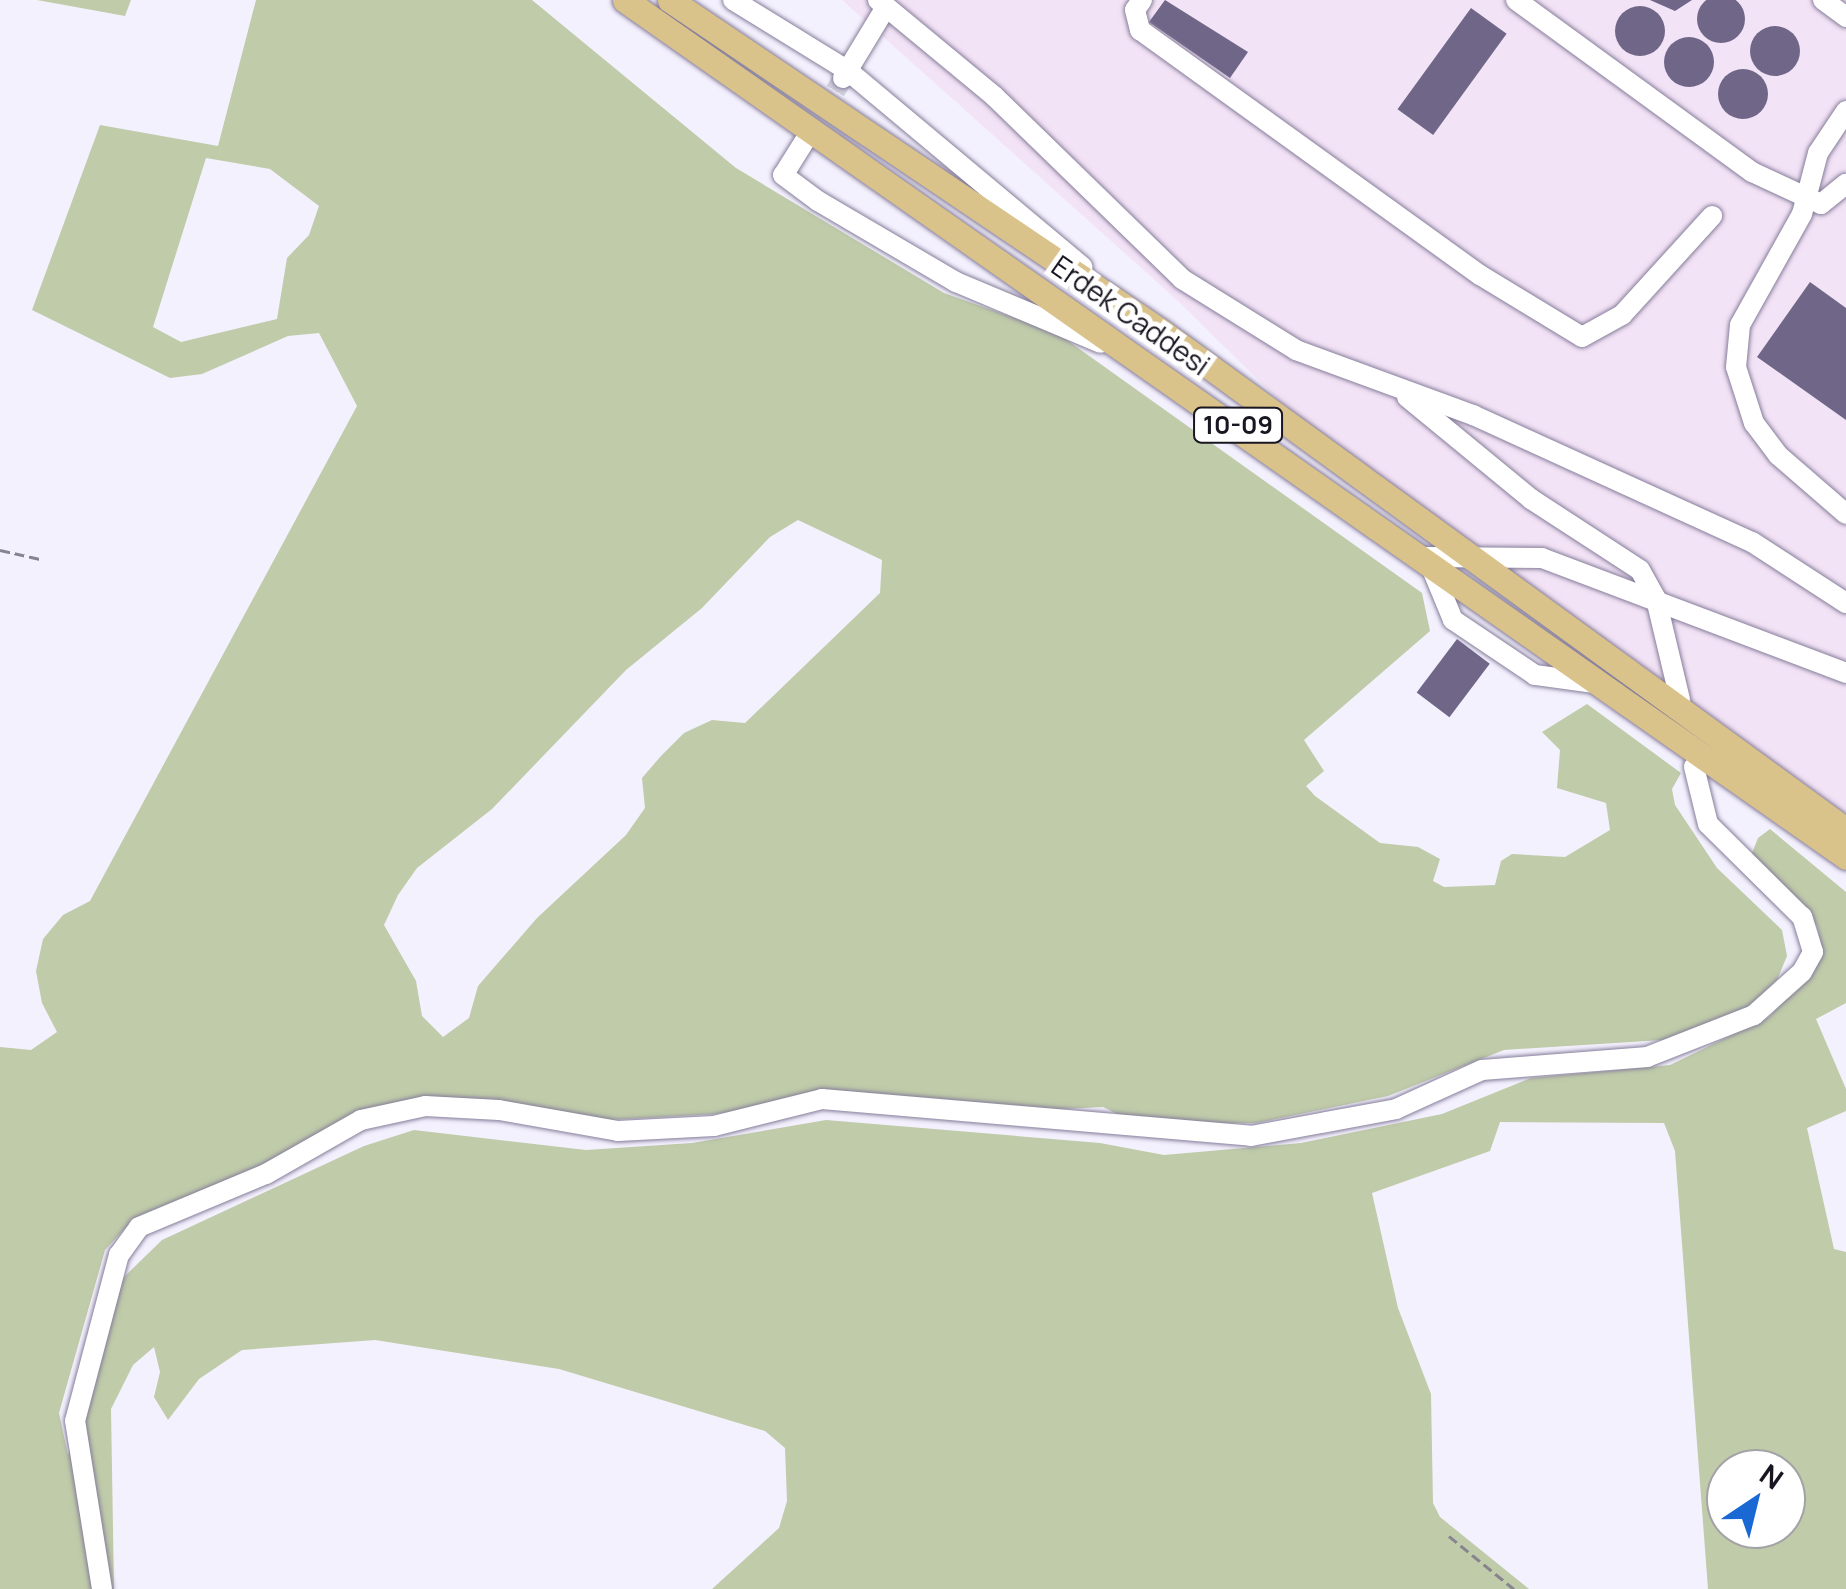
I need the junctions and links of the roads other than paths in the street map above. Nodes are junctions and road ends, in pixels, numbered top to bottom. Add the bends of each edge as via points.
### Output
1 (625, 0) edge
2 (670, 0) edge
3 (733, 0) edge
4 (1142, 0) edge
5 (1516, 0) edge
6 (1823, 0) edge
7 (882, 3) edge
8 (1846, 16) edge
9 (845, 75) junction
10 (1846, 111) edge
11 (804, 142) tunnel mouth
12 (1846, 184) edge
13 (1804, 199) junction
14 (1712, 216) dead end
15 (1162, 332) junction
16 (1149, 363) junction
17 (1396, 388) junction
18 (1846, 514) edge
19 (1467, 554) junction
20 (1427, 557) junction
21 (1656, 599) junction
22 (1846, 603) edge
23 (1846, 673) edge
24 (1602, 684) junction
25 (1680, 700) dead end
26 (1694, 767) dead end
27 (1846, 830) edge
28 (1846, 857) edge
29 (102, 1589) edge

1 - 16 main road, Erdek Caddesi / 10-09
2 - 15 main road, Erdek Caddesi / 10-09
3 - 9 lane
4 - 14 lane via 1135,10 1140,30 1480,275 1582,337 1622,315
5 - 13 lane via 1752,172
6 - 8 lane
7 - 9 lane
7 - 17 lane via 994,96 1182,280 1296,350
9 - 15 lane
10 - 13 lane via 1818,153
11 - 16 lane via 783,175 856,226 956,282
12 - 13 lane via 1821,204
13 - 18 lane via 1740,325 1736,367 1754,423 1778,455
15 - 19 main road, Erdek Caddesi / 10-09
16 - 20 main road, Erdek Caddesi / 10-09
17 - 21 lane via 1531,499 1617,550 1640,570
17 - 22 lane via 1473,414 1752,542
19 - 20 lane
19 - 21 lane via 1542,558
19 - 27 main road, Erdek Caddesi / 10-09
20 - 24 main road, Erdek Caddesi / 10-09
20 - 24 lane via 1453,620 1536,675
21 - 23 lane
21 - 25 lane
24 - 28 main road, Erdek Caddesi / 10-09
26 - 29 lane via 1708,824 1802,917 1813,952 1802,972 1754,1015 1647,1058 1482,1070 1396,1110 1252,1136 822,1099 714,1126 618,1131 498,1110 425,1106 360,1120 266,1174 139,1227 119,1255 75,1421

